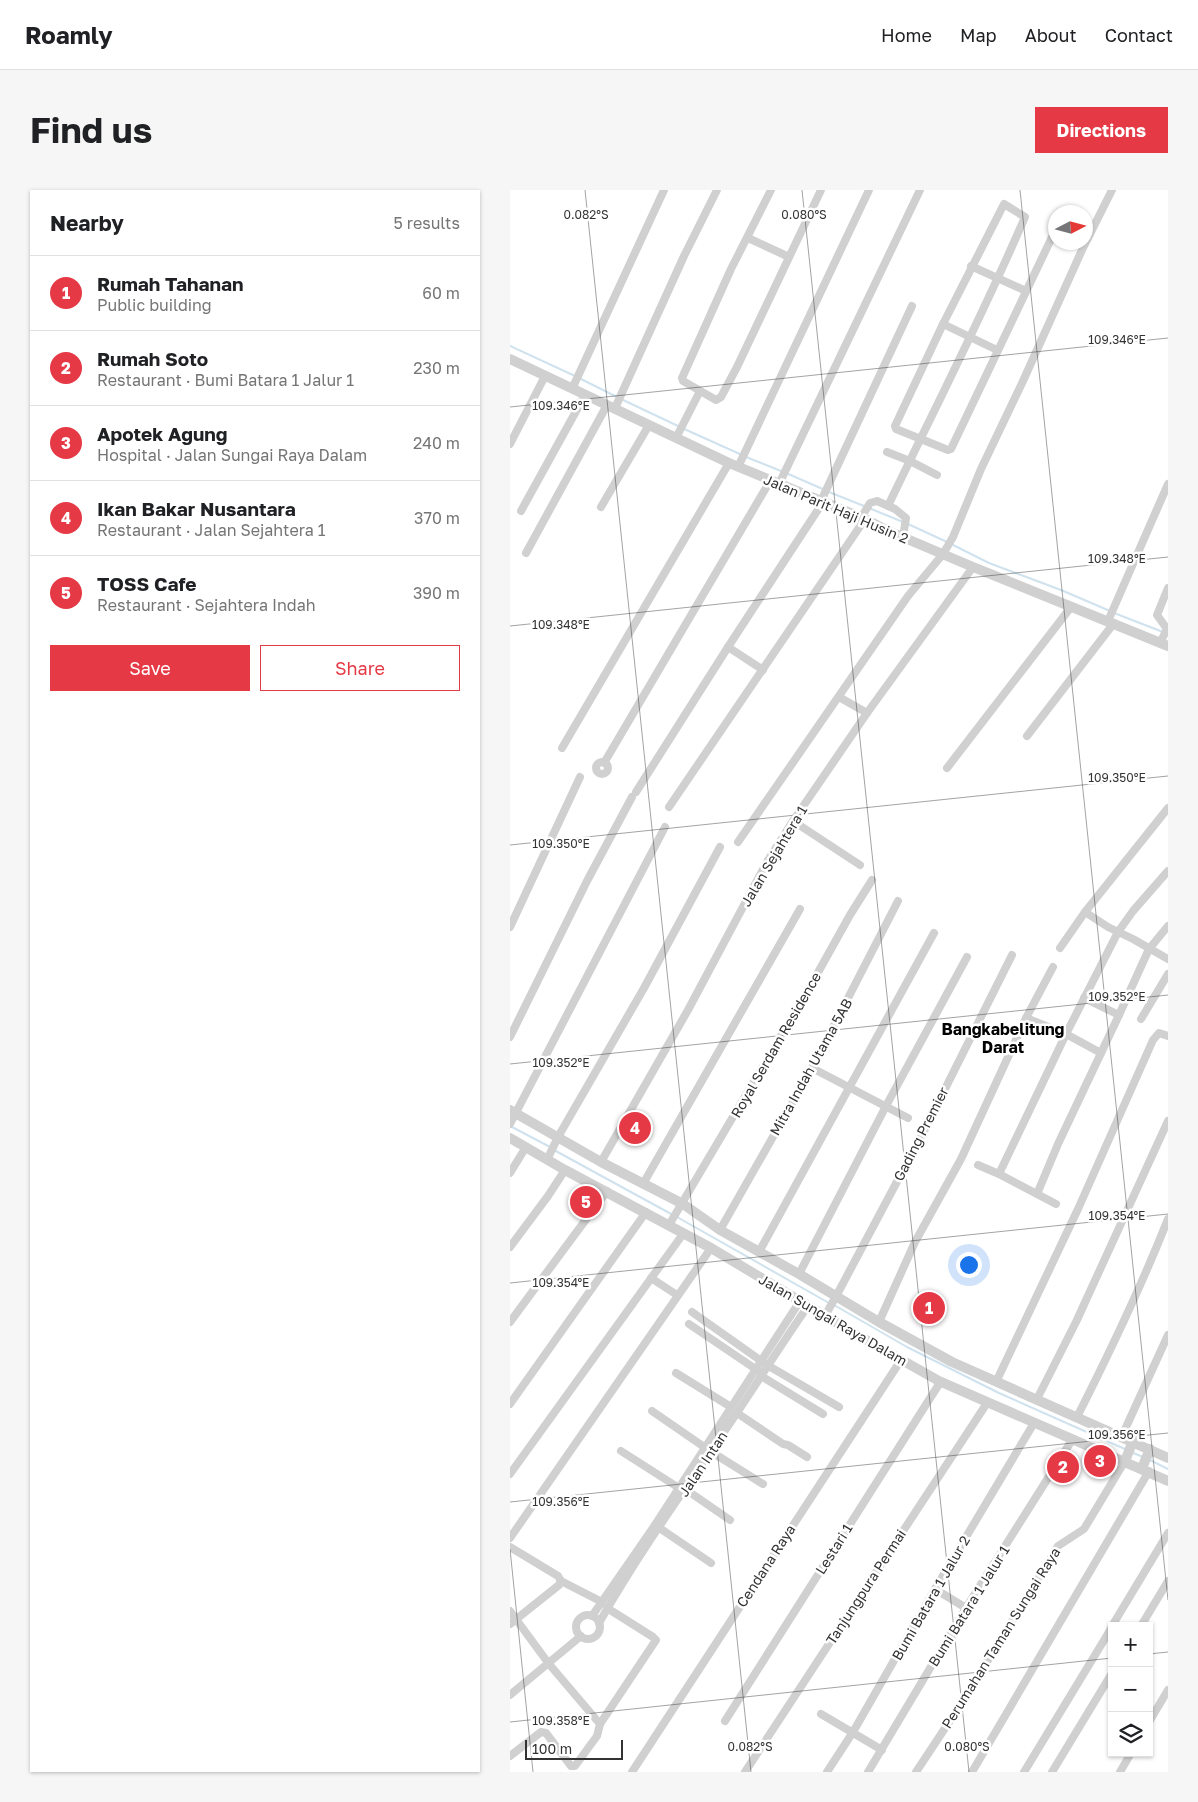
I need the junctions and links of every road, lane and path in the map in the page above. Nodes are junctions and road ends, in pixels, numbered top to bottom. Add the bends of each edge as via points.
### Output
1 (664, 190) edge
2 (718, 190) edge
3 (771, 190) edge
4 (821, 190) edge
5 (869, 190) edge
6 (920, 190) edge
7 (1112, 190) edge
8 (748, 238) junction
9 (1048, 245) edge
10 (789, 257) junction
11 (971, 266) junction
12 (999, 280) junction
13 (1026, 291) junction
14 (912, 306) dead end
15 (943, 324) junction
16 (970, 337) junction
17 (997, 350) junction
18 (510, 359) edge
19 (545, 376) junction
20 (575, 381) junction
21 (700, 391) junction
22 (585, 394) junction
23 (615, 402) junction
24 (649, 425) junction
25 (677, 436) junction
26 (921, 438) junction
27 (510, 444) edge
28 (887, 452) dead end
29 (910, 461) junction
30 (733, 465) junction
31 (937, 476) dead end
32 (779, 479) junction
33 (1168, 484) edge
34 (822, 499) junction
35 (888, 506) junction
36 (601, 507) dead end
37 (521, 511) dead end
38 (864, 516) junction
39 (904, 532) junction
40 (945, 550) junction
41 (526, 554) dead end
42 (973, 568) junction
43 (1168, 588) edge
44 (1071, 606) junction
45 (1110, 620) junction
46 (1167, 629) edge
47 (1163, 642) edge
48 (728, 647) junction
49 (764, 670) junction
50 (839, 697) junction
51 (867, 713) junction
52 (1027, 736) dead end
53 (562, 748) dead end
54 (604, 763) dead end
55 (947, 768) dead end
56 (580, 777) dead end
57 (669, 807) dead end
58 (1168, 808) edge
59 (793, 821) junction
60 (666, 827) dead end
61 (738, 842) dead end
62 (720, 847) dead end
63 (860, 866) dead end
64 (1168, 871) edge
65 (872, 880) dead end
66 (898, 901) dead end
67 (800, 909) dead end
68 (1085, 912) junction
69 (1168, 926) edge
70 (510, 927) edge
71 (1118, 932) junction
72 (934, 933) dead end
73 (1060, 948) dead end
74 (1149, 949) junction
75 (1012, 955) dead end
76 (967, 957) dead end
77 (1168, 959) edge
78 (1053, 967) dead end
79 (1168, 974) edge
80 (1084, 998) junction
81 (1119, 1015) junction
82 (1026, 1018) junction
83 (1140, 1019) dead end
84 (1066, 1034) junction
85 (1168, 1036) edge
86 (510, 1037) edge
87 (1101, 1053) junction
88 (812, 1068) junction
89 (848, 1087) junction
90 (886, 1106) junction
91 (512, 1117) edge
92 (908, 1118) dead end
93 (1168, 1121) edge
94 (510, 1138) edge
95 (556, 1141) junction
96 (526, 1148) junction
97 (548, 1158) junction
98 (601, 1162) junction
99 (978, 1165) dead end
100 (565, 1170) junction
101 (510, 1173) edge
102 (999, 1174) junction
103 (644, 1184) junction
104 (607, 1192) junction
105 (1037, 1194) junction
106 (1056, 1204) dead end
107 (681, 1207) junction
108 (646, 1212) junction
109 (1168, 1219) edge
110 (671, 1223) junction
111 (720, 1230) junction
112 (683, 1234) junction
113 (510, 1247) edge
114 (711, 1248) junction
115 (759, 1252) junction
116 (799, 1274) junction
117 (651, 1278) junction
118 (677, 1295) junction
119 (836, 1297) junction
120 (804, 1303) junction
121 (692, 1312) dead end
122 (826, 1314) junction
123 (510, 1322) edge
124 (879, 1322) junction
125 (689, 1324) dead end
126 (1168, 1335) edge
127 (901, 1360) junction
128 (765, 1363) junction
129 (676, 1373) dead end
130 (760, 1373) junction
131 (940, 1381) junction
132 (996, 1382) junction
133 (1037, 1399) junction
134 (987, 1403) junction
135 (510, 1404) edge
136 (839, 1407) dead end
137 (734, 1410) junction
138 (652, 1411) dead end
139 (823, 1414) dead end
140 (1076, 1417) junction
141 (1034, 1423) junction
142 (1122, 1436) junction
143 (1072, 1440) junction
144 (708, 1449) junction
145 (621, 1450) dead end
146 (1128, 1452) junction
147 (1149, 1452) junction
148 (807, 1457) dead end
149 (1168, 1457) edge
150 (1145, 1468) junction
151 (510, 1474) edge
152 (1168, 1480) edge
153 (763, 1484) dead end
154 (682, 1488) junction
155 (730, 1520) dead end
156 (657, 1526) junction
157 (1168, 1533) edge
158 (510, 1538) edge
159 (510, 1547) edge
160 (711, 1563) dead end
161 (561, 1581) junction
162 (1168, 1581) edge
163 (935, 1589) junction
164 (604, 1605) junction
165 (966, 1608) junction
166 (510, 1611) edge
167 (592, 1616) junction
168 (512, 1622) edge
169 (1114, 1622) edge
170 (1143, 1622) edge
171 (599, 1623) junction
172 (1108, 1633) edge
173 (580, 1634) junction
174 (547, 1662) junction
175 (1108, 1680) edge
176 (510, 1688) edge
177 (1168, 1690) edge
178 (510, 1694) edge
179 (1166, 1700) edge
180 (821, 1714) dead end
181 (1153, 1717) edge
182 (726, 1719) dead end
183 (600, 1724) junction
184 (853, 1732) junction
185 (882, 1750) junction
186 (510, 1756) edge
187 (1129, 1757) edge
188 (632, 1772) edge
189 (745, 1772) edge
190 (827, 1772) edge
191 (868, 1772) edge
192 (916, 1772) edge
193 (972, 1772) edge
194 (1024, 1772) edge
195 (1052, 1772) edge
196 (1120, 1772) edge

1 - 20 street
2 - 23 street
3 - 8 street
4 - 10 street
5 - 30 street
6 - 32 street
7 - 40 street
8 - 10 street
8 - 21 street via 682,378
9 - 13 street
10 - 21 street via 721,397 716,400
11 - 12 street
11 - 12 street via 1004,204 1026,217
11 - 15 street
12 - 13 street
12 - 16 street
13 - 17 street
14 - 34 street
15 - 16 street
15 - 26 street via 895,426
16 - 17 street
16 - 26 street
17 - 26 street via 951,449
18 - 19 street, Jalan Parit Haji Husin 2
19 - 20 street, Jalan Parit Haji Husin 2
19 - 27 street
20 - 22 street, Jalan Parit Haji Husin 2
21 - 25 street
22 - 23 street, Jalan Parit Haji Husin 2
22 - 37 street
23 - 24 street, Jalan Parit Haji Husin 2
23 - 41 street
24 - 25 street, Jalan Parit Haji Husin 2
24 - 36 street
25 - 30 street, Jalan Parit Haji Husin 2
26 - 29 street
28 - 29 street
29 - 31 street
29 - 35 street
30 - 32 street, Jalan Parit Haji Husin 2
30 - 53 street
32 - 34 street, Jalan Parit Haji Husin 2
32 - 54 street
33 - 45 street
34 - 38 street, Jalan Parit Haji Husin 2
34 - 48 street
35 - 38 street via 877,500 870,503
35 - 39 street via 906,519
38 - 39 street, Jalan Parit Haji Husin 2
38 - 49 street
39 - 40 street, Jalan Parit Haji Husin 2
40 - 42 street, Jalan Parit Haji Husin 2
40 - 50 street via 908,596
42 - 44 street, Jalan Parit Haji Husin 2
42 - 51 street, Jalan Sejahtera 1
43 - 46 street via 1157,615
44 - 45 street, Jalan Parit Haji Husin 2
44 - 55 street
45 - 47 street, Jalan Parit Haji Husin 2
45 - 52 street
46 - 47 street
48 - 49 street
48 - 86 street via 634,794
49 - 57 street
50 - 51 street
50 - 61 street
51 - 59 street, Jalan Sejahtera 1
56 - 70 street
58 - 68 street
59 - 63 street
59 - 98 street, Jalan Sejahtera 1 via 767,862 688,1010
60 - 91 street
62 - 95 street
64 - 71 street
65 - 107 street, Royal Serdam Residence
66 - 88 street, Mitra Indah Utama 5AB
67 - 103 street
68 - 71 street
68 - 73 street
69 - 74 street
71 - 74 street
71 - 80 street
72 - 89 street
74 - 77 street
74 - 81 street
75 - 119 street, Gading Premier
76 - 90 street
78 - 82 street
79 - 83 street
80 - 81 street
80 - 84 street
81 - 87 street
82 - 84 street
82 - 124 street
84 - 87 street
84 - 102 street
85 - 132 street via 1159,1033 1153,1040
87 - 105 street
88 - 89 street
88 - 111 street, Mitra Indah Utama 5AB
89 - 90 street
89 - 115 street
90 - 92 street
90 - 116 street
91 - 95 street
93 - 133 street
94 - 96 street, Jalan Sungai Raya Dalam
95 - 97 street
95 - 98 street
96 - 97 street, Jalan Sungai Raya Dalam
96 - 101 street
97 - 100 street, Jalan Sungai Raya Dalam
98 - 103 street
99 - 102 street
100 - 104 street, Jalan Sungai Raya Dalam
100 - 113 street
102 - 105 street
103 - 107 street
104 - 108 street, Jalan Sungai Raya Dalam
104 - 123 street
105 - 106 street
107 - 110 street, Royal Serdam Residence
107 - 111 street
108 - 110 street, Jalan Sungai Raya Dalam
108 - 135 street
109 - 140 street via 1107,1358
110 - 112 street, Jalan Sungai Raya Dalam
111 - 115 street
112 - 114 street, Jalan Sungai Raya Dalam
112 - 117 street
114 - 118 street
114 - 120 street, Jalan Sungai Raya Dalam
115 - 116 street
116 - 119 street
117 - 118 street
117 - 151 street
118 - 158 street
119 - 122 street, Gading Premier
119 - 124 street
120 - 122 street, Jalan Sungai Raya Dalam
120 - 128 street
121 - 128 street
122 - 127 street, Jalan Sungai Raya Dalam
124 - 132 street
125 - 130 street
126 - 142 street
127 - 131 street, Jalan Sungai Raya Dalam
127 - 188 street, Cendana Raya
128 - 130 street
128 - 136 street
129 - 137 street
130 - 137 street
130 - 139 street
131 - 134 street, Jalan Sungai Raya Dalam
131 - 182 street, Lestari 1
132 - 133 street
133 - 140 street
134 - 141 street, Jalan Sungai Raya Dalam
134 - 189 street, Tanjungpura Permai
137 - 144 street
137 - 148 street
138 - 144 street
140 - 142 street
141 - 143 street, Jalan Sungai Raya Dalam
141 - 163 street, Bumi Batara 1 Jalur 2
142 - 146 street
143 - 146 street, Jalan Sungai Raya Dalam
143 - 165 street, Bumi Batara 1 Jalur 1
144 - 153 street
144 - 154 street
145 - 154 street
146 - 147 street
146 - 150 street, Jalan Sungai Raya Dalam
146 - 192 street, Perumahan Taman Sungai Raya via 1084,1529 1058,1546
147 - 149 street
147 - 150 street
150 - 152 street, Jalan Sungai Raya Dalam
150 - 193 street
154 - 155 street
154 - 156 street
156 - 160 street
156 - 164 street
157 - 169 street
159 - 161 street
161 - 164 street
161 - 168 street
162 - 170 street
163 - 165 street
163 - 184 street, Bumi Batara 1 Jalur 2
164 - 167 street
164 - 171 street
164 - 183 street via 656,1640
165 - 185 street, Bumi Batara 1 Jalur 1
166 - 168 street
167 - 171 street
167 - 173 street via 579,1620 576,1627
168 - 174 street
171 - 173 street via 596,1636 589,1638
172 - 194 street
173 - 174 street
174 - 176 street
174 - 178 street
174 - 183 street
175 - 195 street
177 - 179 street
179 - 181 street
180 - 184 street
183 - 186 street via 597,1736 575,1766 571,1766 544,1732
184 - 185 street
184 - 190 street, Bumi Batara 1 Jalur 2
185 - 191 street, Bumi Batara 1 Jalur 1
187 - 196 street

